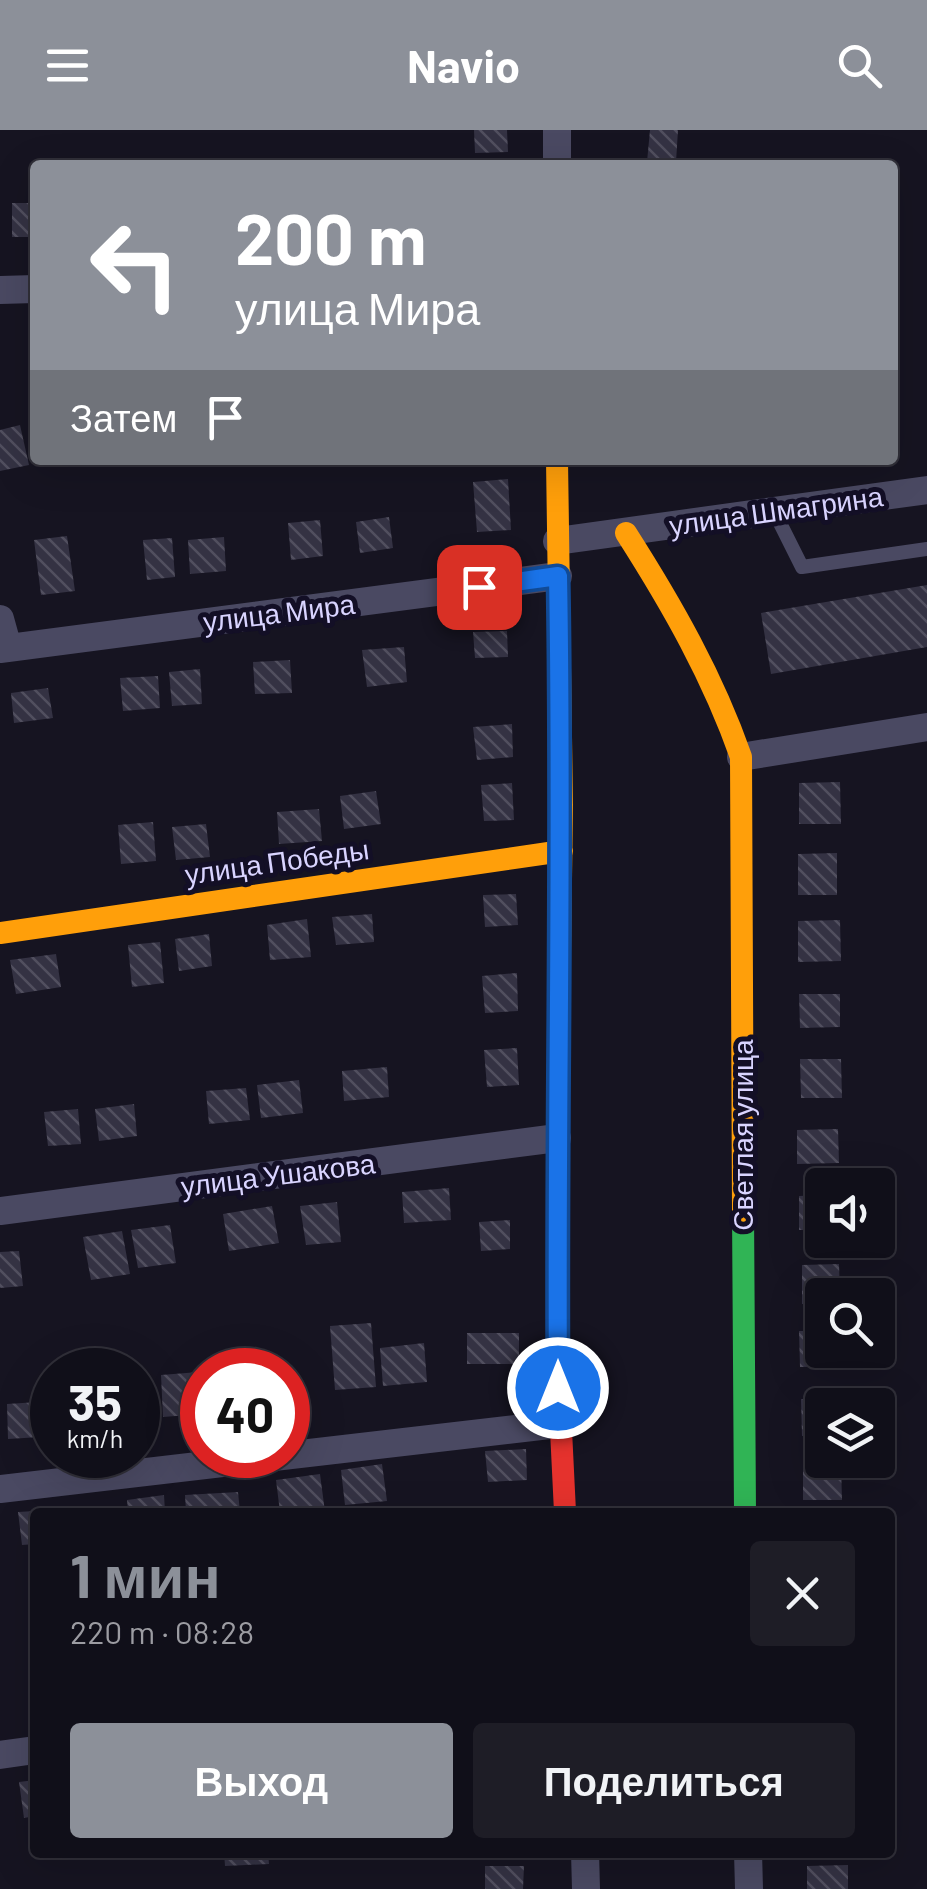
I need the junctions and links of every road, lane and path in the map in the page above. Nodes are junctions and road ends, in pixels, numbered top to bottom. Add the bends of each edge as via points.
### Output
1 (558, 130) edge
2 (558, 160) edge
3 (30, 289) edge
4 (0, 290) edge
5 (558, 465) edge
6 (927, 490) edge
7 (774, 512) junction
8 (626, 533) junction
9 (557, 542) junction
10 (927, 549) edge
11 (558, 576) junction
12 (0, 618) edge
13 (4, 649) edge
14 (927, 727) edge
15 (742, 757) junction
16 (562, 850) junction
17 (0, 933) edge
18 (557, 1138) junction
19 (0, 1211) edge
20 (558, 1424) junction
21 (0, 1489) edge
22 (565, 1508) edge
23 (745, 1508) edge
24 (30, 1751) edge
25 (0, 1755) edge
26 (585, 1858) edge
27 (748, 1858) edge
28 (586, 1889) edge
29 (749, 1889) edge

1 - 2 street
3 - 4 street
5 - 9 street
6 - 7 street, улица Шмагрина
7 - 8 street, улица Шмагрина
7 - 10 lane via 802,567
8 - 9 street, улица Шмагрина
8 - 15 street via 686,628
9 - 11 street
11 - 13 street, улица Мира
11 - 16 street
12 - 13 street
14 - 15 street
15 - 23 street, Светлая улица
16 - 17 street, улица Победы
16 - 18 street
18 - 19 street, улица Ушакова
18 - 20 street
20 - 21 street
20 - 22 street
24 - 25 street
26 - 28 street
27 - 29 street

